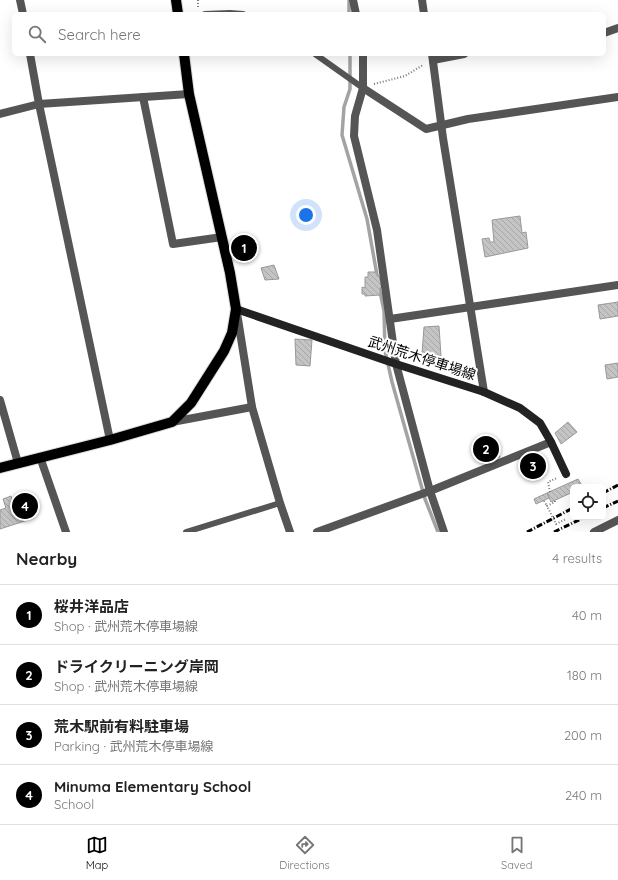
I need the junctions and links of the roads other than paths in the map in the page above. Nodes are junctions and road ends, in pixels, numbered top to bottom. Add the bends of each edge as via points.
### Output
1 (20, 0) edge
2 (176, 0) edge
3 (353, 0) edge
4 (422, 0) edge
5 (23, 12) edge
6 (178, 12) edge
7 (356, 12) edge
8 (424, 12) edge
9 (618, 28) edge
10 (606, 32) edge
11 (30, 56) edge
12 (184, 56) edge
13 (318, 56) edge
14 (363, 56) edge
15 (443, 56) edge
16 (432, 57) edge
17 (363, 88) junction
18 (189, 94) junction
19 (143, 97) junction
20 (618, 97) edge
21 (39, 104) junction
22 (0, 114) edge
23 (442, 126) junction
24 (222, 237) junction
25 (618, 285) edge
26 (471, 307) junction
27 (236, 309) junction
28 (390, 319) junction
29 (396, 364) junction
30 (484, 392) junction
31 (0, 400) edge
32 (252, 407) junction
33 (172, 422) junction
34 (110, 440) junction
35 (551, 442) junction
36 (40, 457) junction
37 (18, 463) junction
38 (0, 468) edge
39 (566, 474) road end
40 (430, 491) junction
41 (280, 503) junction
42 (618, 520) edge
43 (66, 532) edge
44 (186, 532) edge
45 (290, 532) edge
46 (317, 532) edge
47 (444, 532) edge
48 (594, 532) edge

1 - 5 street
2 - 6 main road
3 - 7 street
4 - 8 street
9 - 10 street
11 - 21 street
12 - 18 main road
13 - 17 lane
14 - 17 street
15 - 16 street
16 - 23 street
17 - 23 street via 426,129
17 - 28 street via 355,116 354,136 377,230
18 - 19 street
18 - 24 main road
19 - 21 street
19 - 24 street via 173,244
20 - 23 street via 468,119
21 - 22 street
21 - 34 street
23 - 26 street
24 - 27 main road
25 - 26 street
26 - 28 street
26 - 30 street
27 - 29 main road, 武州荒木停車場線
27 - 32 street
27 - 33 main road via 232,333 224,351 191,403
28 - 29 street
29 - 30 main road, 武州荒木停車場線
29 - 40 street
30 - 35 main road, 武州荒木停車場線 via 520,408 540,423
31 - 37 street
32 - 33 street
32 - 41 street
33 - 34 main road
34 - 36 main road
35 - 39 main road, 武州荒木停車場線
35 - 40 street
36 - 37 main road
36 - 43 street
37 - 38 main road
40 - 46 street
40 - 47 street
41 - 44 lane
41 - 45 street
42 - 48 street

